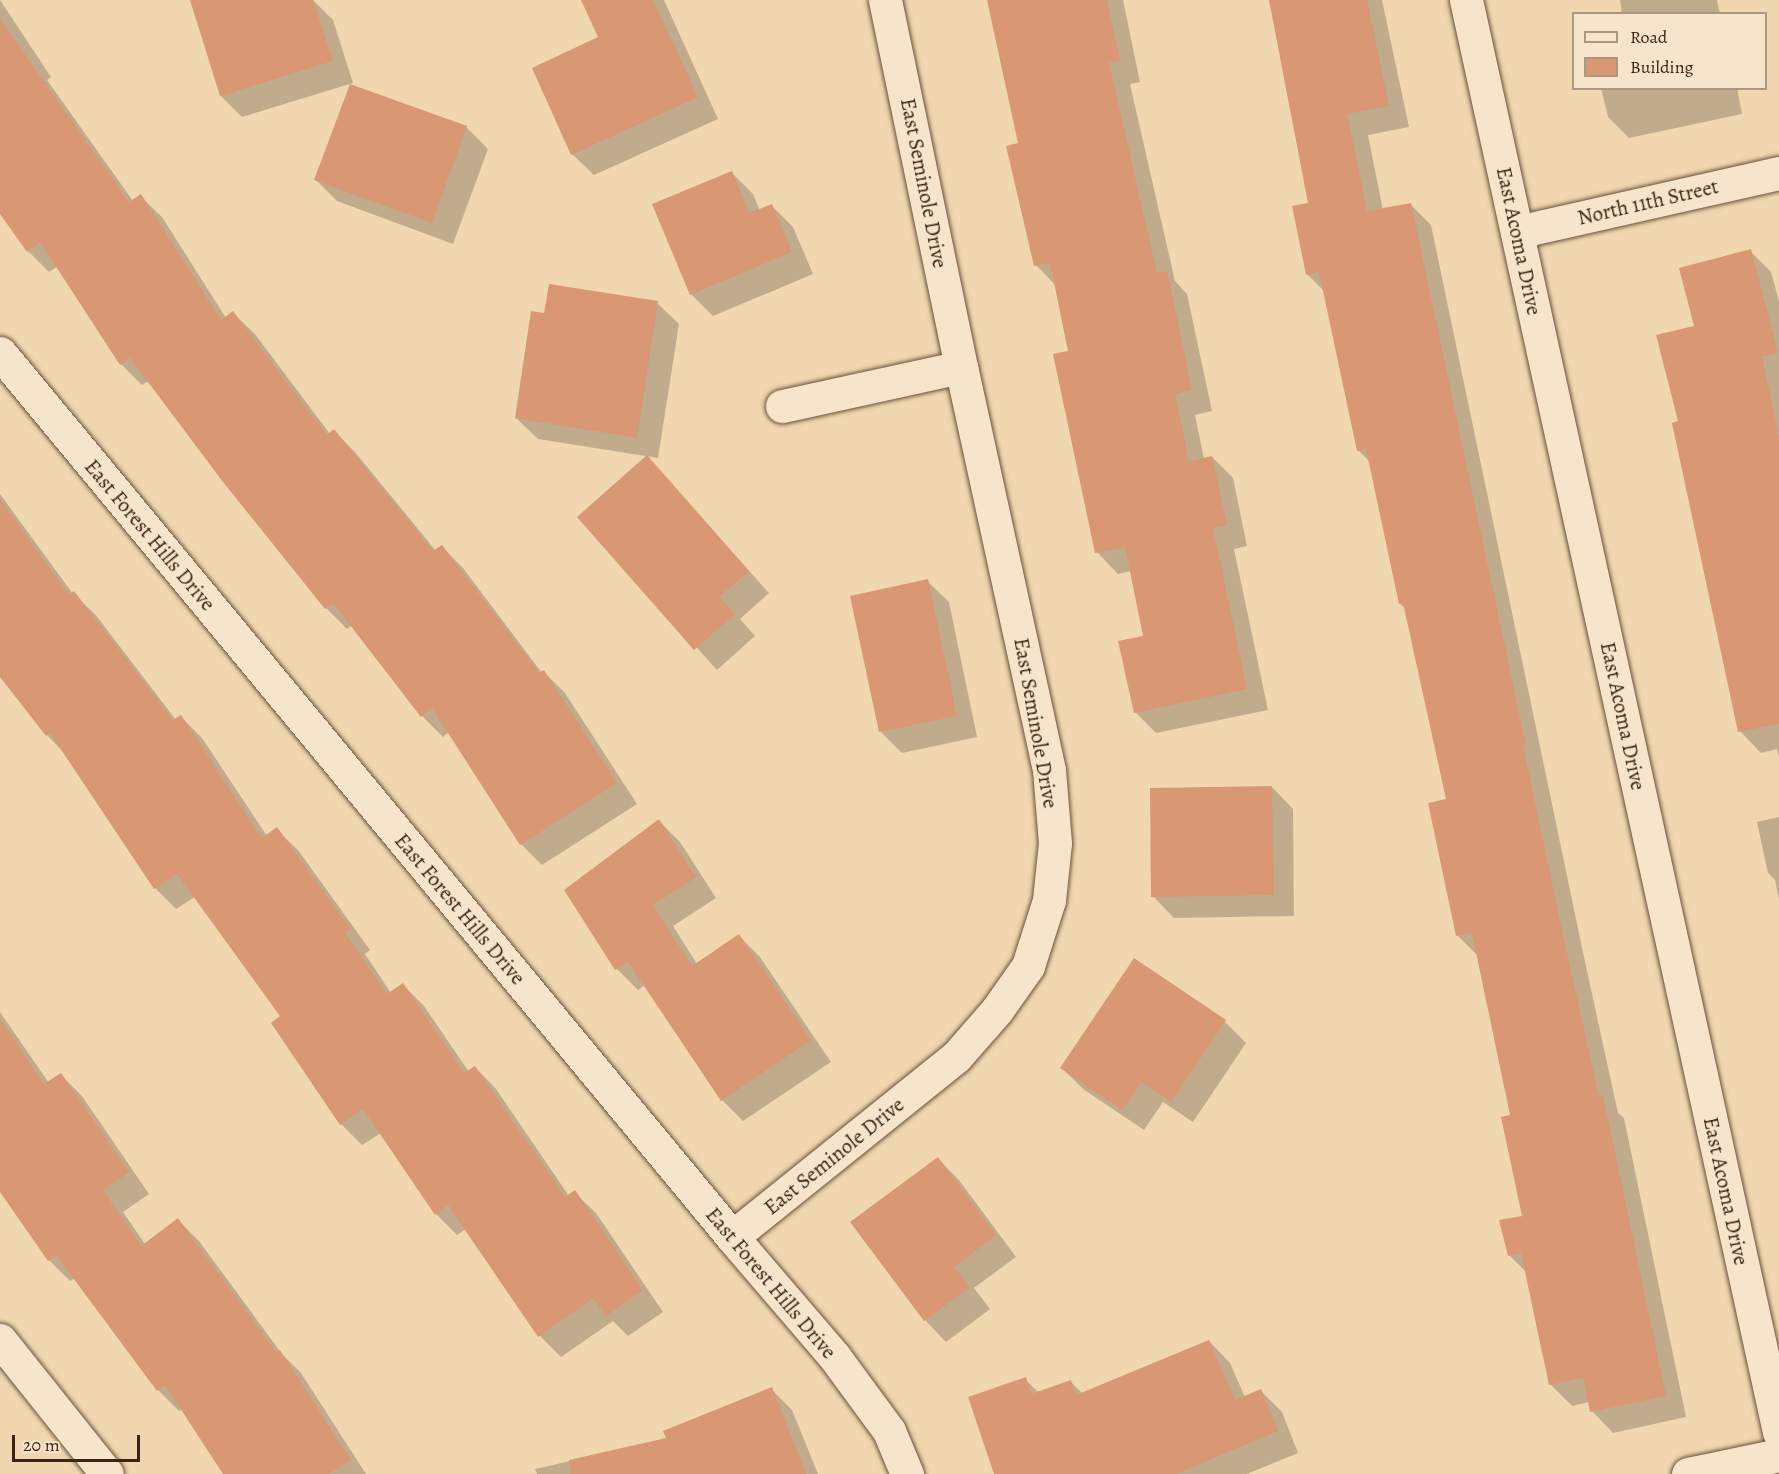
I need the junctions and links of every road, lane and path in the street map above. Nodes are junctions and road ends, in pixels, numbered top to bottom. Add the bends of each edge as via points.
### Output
1 (885, 0) edge
2 (1466, 0) edge
3 (1779, 172) edge
4 (1517, 231) junction
5 (0, 353) edge
6 (961, 367) junction
7 (782, 406) dead end
8 (732, 1237) junction
9 (0, 1340) edge
10 (1779, 1432) edge
11 (1779, 1455) edge
12 (107, 1474) edge
13 (907, 1474) edge
14 (1688, 1474) edge

1 - 6 street, East Seminole Drive
2 - 4 street, East Acoma Drive
3 - 4 street, North 11th Street
4 - 10 street, East Acoma Drive
5 - 8 street, East Forest Hills Drive
6 - 7 street
6 - 8 street, East Seminole Drive via 1049,770 1055,843 1049,900 1028,966 956,1057
8 - 13 street, East Forest Hills Drive via 834,1356 889,1431
9 - 12 street
11 - 14 street

